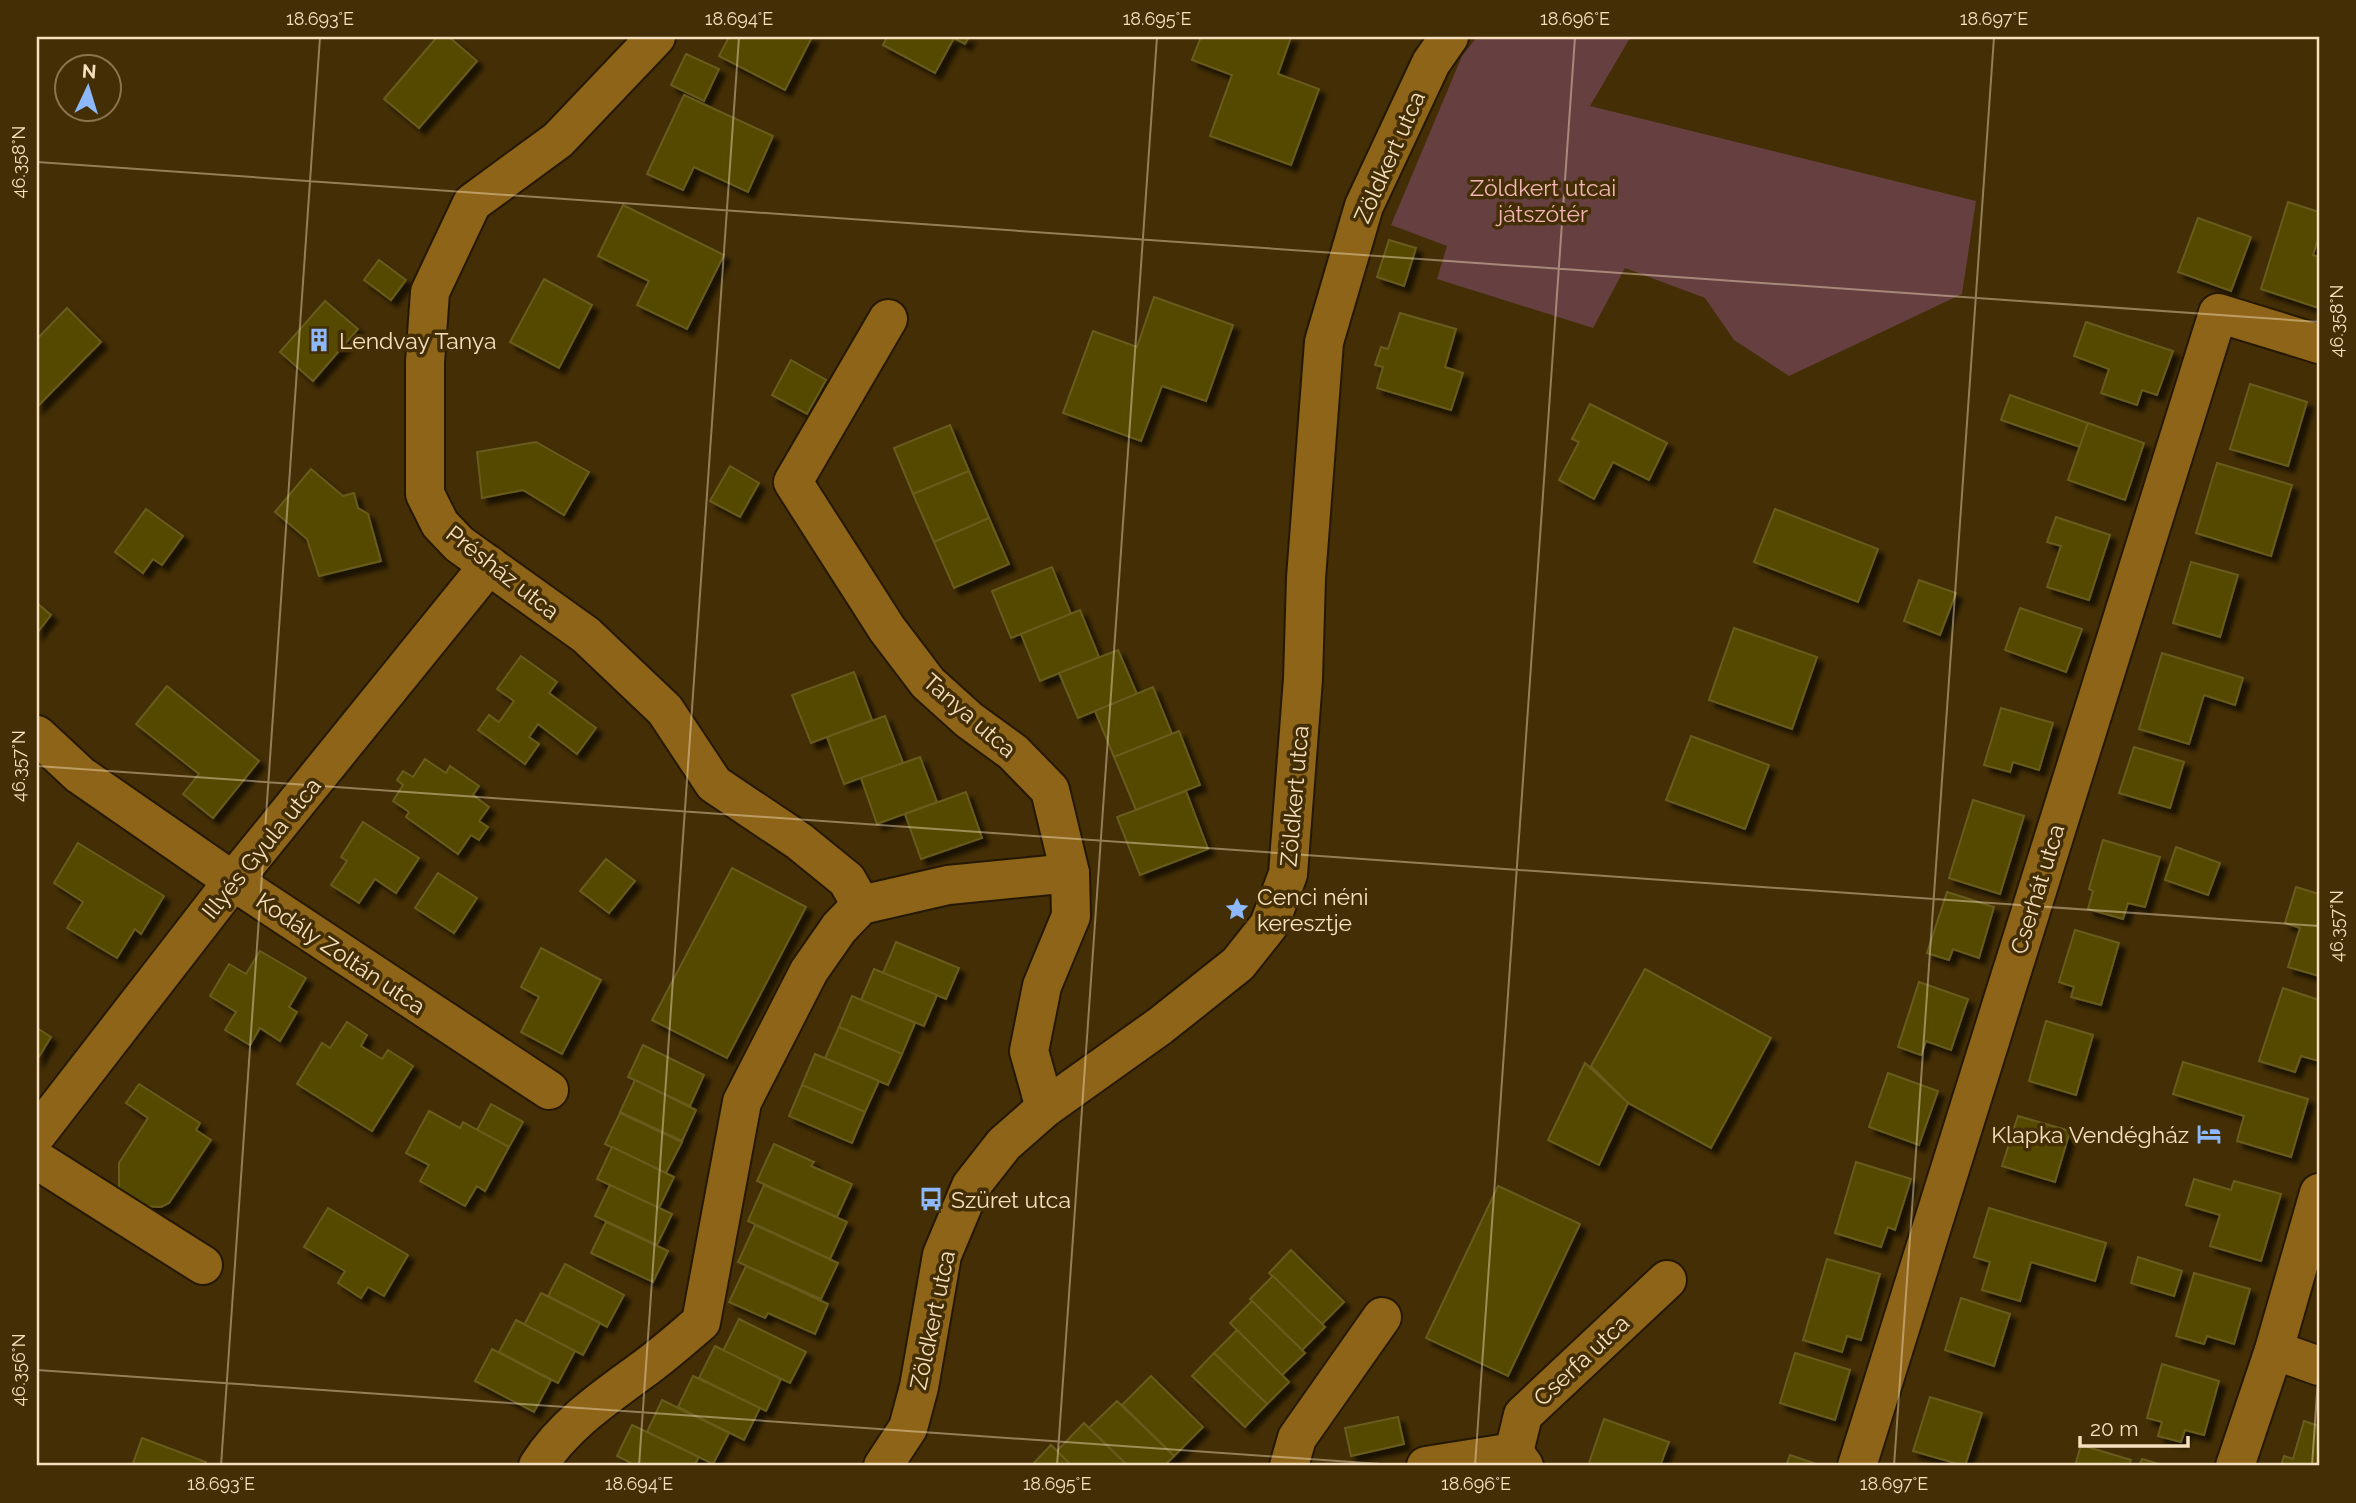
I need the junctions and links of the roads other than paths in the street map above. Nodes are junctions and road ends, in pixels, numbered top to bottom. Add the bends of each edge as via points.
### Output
1 (656, 37) edge
2 (1449, 37) edge
3 (888, 319) dead end
4 (2319, 344) edge
5 (489, 565) junction
6 (37, 735) edge
7 (1070, 873) junction
8 (233, 881) junction
9 (861, 905) junction
10 (549, 1090) dead end
11 (1045, 1108) junction
12 (37, 1134) edge
13 (37, 1160) edge
14 (2319, 1193) edge
15 (203, 1265) dead end
16 (1667, 1279) dead end
17 (1382, 1317) dead end
18 (2274, 1350) junction
19 (2319, 1366) edge
20 (1519, 1459) edge
21 (538, 1466) edge
22 (883, 1466) edge
23 (1289, 1466) edge
24 (1426, 1466) edge
25 (1857, 1466) edge
26 (2235, 1466) edge

1 - 5 street, Présház utca via 558,140 472,203 430,292 425,494 440,524
2 - 11 street, Zöldkert utca via 1431,62 1364,206 1324,342 1289,874 1269,925 1238,964
3 - 7 street, Tanya utca via 793,482 887,629 928,683 1013,752 1051,790
4 - 25 street, Cserhát utca via 2218,313
5 - 8 street, Illyés Gyula utca
5 - 9 street, Présház utca via 586,635 664,710 714,784 799,841 847,880
6 - 8 street, Kodály Zoltán utca via 80,775
7 - 9 street via 948,886
7 - 11 street, Tanya utca via 1071,916 1042,986 1028,1051
8 - 10 street, Kodály Zoltán utca
8 - 12 street, Illyés Gyula utca
9 - 21 street via 809,971 742,1102 701,1322 596,1403
11 - 22 street, Zöldkert utca via 1004,1144 971,1186 942,1255 908,1428
13 - 15 street
14 - 18 street
16 - 20 street, Cserfa utca via 1523,1415
17 - 23 street via 1297,1438
18 - 19 street
18 - 26 street
20 - 24 street, Cserfa utca

